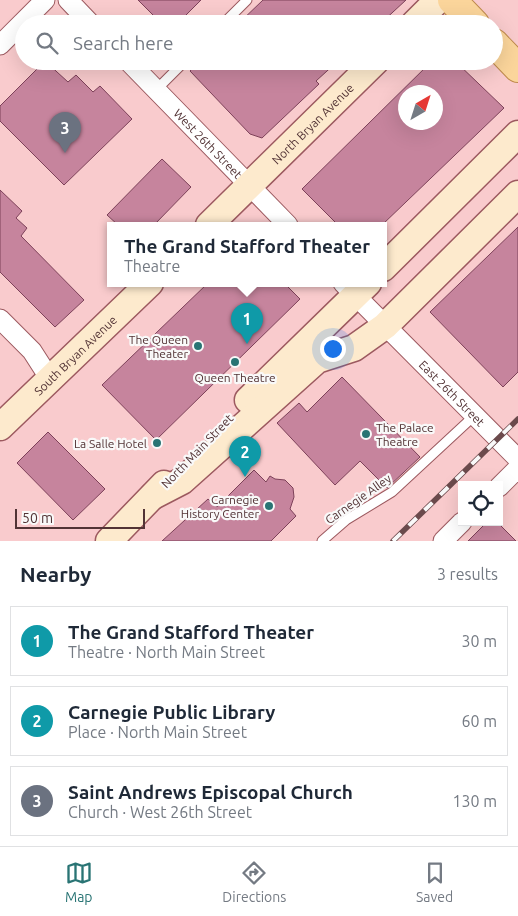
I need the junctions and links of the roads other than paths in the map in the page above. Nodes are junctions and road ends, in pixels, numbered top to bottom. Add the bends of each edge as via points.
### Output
1 (45, 0) edge
2 (68, 0) edge
3 (247, 0) edge
4 (438, 0) edge
5 (452, 0) edge
6 (30, 15) edge
7 (82, 15) edge
8 (232, 15) edge
9 (423, 15) edge
10 (466, 15) edge
11 (15, 30) edge
12 (0, 45) edge
13 (503, 52) edge
14 (518, 68) edge
15 (137, 70) edge
16 (176, 70) edge
17 (367, 70) edge
18 (156, 90) junction
19 (518, 134) edge
20 (250, 186) junction
21 (518, 194) edge
22 (212, 222) edge
23 (285, 222) edge
24 (387, 264) edge
25 (146, 287) edge
26 (355, 287) edge
27 (0, 319) edge
28 (385, 326) junction
29 (50, 379) junction
30 (474, 416) junction
31 (0, 427) edge
32 (518, 459) edge
33 (518, 468) edge
34 (503, 483) edge
35 (153, 496) junction
36 (458, 526) edge
37 (109, 541) edge
38 (322, 541) edge
39 (443, 541) edge

1 - 6 street
2 - 7 street
3 - 8 lane
4 - 9 street
5 - 10 main road
11 - 12 street
13 - 14 main road
15 - 18 street, West 26th Street
16 - 18 lane
17 - 20 street, North Bryan Avenue
18 - 20 street, West 26th Street
19 - 24 street
20 - 22 street
20 - 23 street, West 26th Street
21 - 28 street, North Main Street
25 - 29 street, South Bryan Avenue
26 - 28 street
26 - 35 street, North Main Street
27 - 29 street via 32,351
28 - 30 street, East 26th Street
28 - 35 street, North Main Street via 354,348 318,360 182,481
29 - 31 street, South Bryan Avenue
30 - 32 street, East 26th Street
30 - 38 lane, Carnegie Alley via 392,492 346,520
33 - 34 street
35 - 37 street
36 - 39 street

